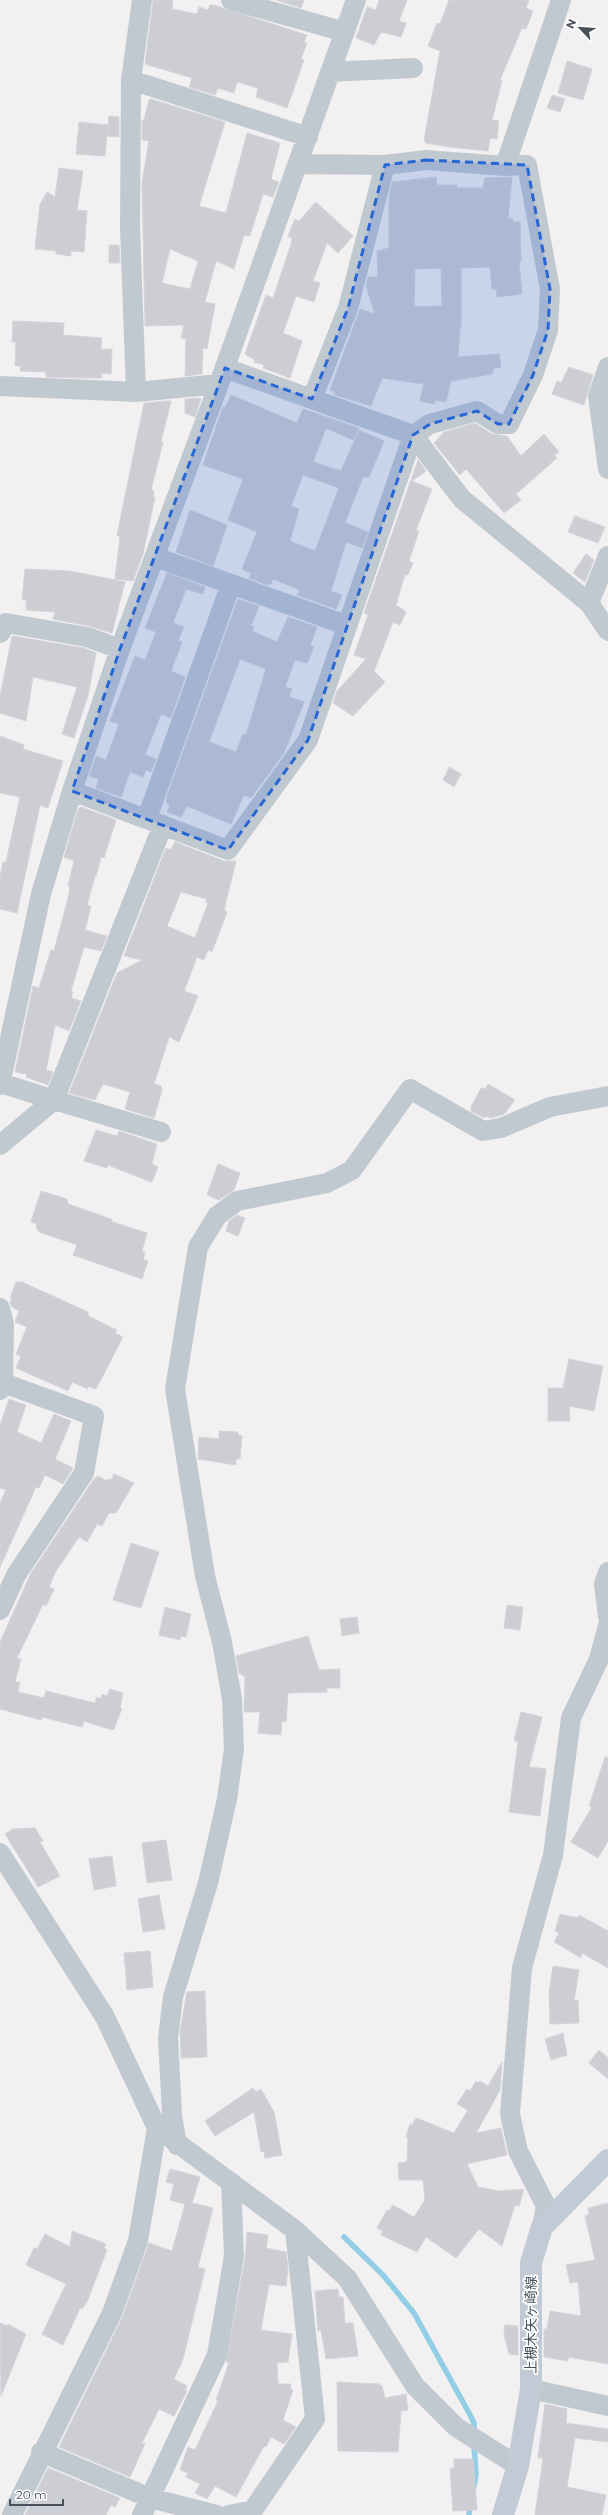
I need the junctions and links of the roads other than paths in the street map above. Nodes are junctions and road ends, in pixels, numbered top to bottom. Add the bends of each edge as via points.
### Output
1 (142, 0) edge
2 (231, 0) edge
3 (356, 0) edge
4 (561, 0) edge
5 (345, 32) junction
6 (413, 68) dead end
7 (330, 72) junction
8 (131, 80) junction
9 (308, 137) junction
10 (298, 164) junction
11 (385, 166) junction
12 (505, 166) junction
13 (608, 367) edge
14 (222, 376) junction
15 (0, 386) edge
16 (136, 392) junction
17 (312, 399) junction
18 (413, 435) junction
19 (608, 468) edge
20 (608, 556) edge
21 (155, 557) junction
22 (231, 584) junction
23 (590, 603) junction
24 (346, 625) junction
25 (608, 631) edge
26 (0, 633) edge
27 (120, 648) junction
28 (72, 791) junction
29 (155, 822) junction
30 (0, 1084) edge
31 (608, 1096) edge
32 (54, 1100) junction
33 (161, 1132) dead end
34 (0, 1145) edge
35 (0, 1308) edge
36 (1, 1386) edge
37 (608, 1572) edge
38 (0, 1610) edge
39 (608, 1616) edge
40 (608, 1626) edge
41 (0, 1853) edge
42 (157, 2128) junction
43 (177, 2145) junction
44 (605, 2169) edge
45 (231, 2182) junction
46 (542, 2227) junction
47 (295, 2230) junction
48 (531, 2389) junction
49 (608, 2406) edge
50 (41, 2452) junction
51 (518, 2466) junction
52 (146, 2507) edge
53 (12, 2515) edge
54 (217, 2515) edge
55 (229, 2515) edge
56 (503, 2515) edge

1 - 8 street
2 - 5 street
3 - 5 street
4 - 12 street
5 - 7 street
6 - 7 street
7 - 9 street
8 - 9 street
8 - 16 street via 130,227
9 - 10 street
10 - 11 street
10 - 14 street
11 - 12 street via 426,160
11 - 17 street via 348,308
12 - 18 street via 527,166 550,289 548,330 533,375 509,424 498,424 477,411 430,424
13 - 19 street via 598,396
14 - 16 street
14 - 17 street
14 - 21 street
15 - 16 street
17 - 18 street
18 - 23 street via 462,499
18 - 24 street
20 - 23 street
21 - 22 street
21 - 27 street
22 - 24 street
22 - 29 street
23 - 25 street
24 - 29 street via 308,740 228,850
26 - 27 street via 6,623 87,637
27 - 28 street
28 - 29 street
28 - 30 street via 41,894
29 - 32 street
30 - 32 street
31 - 43 street via 550,1107 501,1128 483,1131 410,1090 352,1170 327,1183 237,1201 217,1216 198,1247 175,1389 205,1576 222,1642 232,1699 234,1749 227,1799 208,1882 173,1997 168,2038 172,2116
32 - 33 street
32 - 34 street
35 - 36 street via 4,1324
36 - 38 street via 94,1416 84,1473 16,1575
37 - 39 street via 604,1584
40 - 46 street via 599,1659 571,1718 553,1855 522,1968 510,2114 518,2151 546,2206
41 - 42 street via 105,2017
42 - 43 street
42 - 50 street via 138,2241 112,2313
43 - 45 street
44 - 46 main road, 上槻木矢ヶ崎線
45 - 47 street
45 - 52 street via 234,2256 217,2355
46 - 48 main road, 上槻木矢ヶ崎線 via 531,2263
47 - 51 street via 347,2278 415,2386 456,2427
47 - 55 street via 315,2419 253,2510
48 - 49 street
48 - 51 main road, 上槻木矢ヶ崎線
50 - 52 street
50 - 53 street
51 - 56 main road, 上槻木矢ヶ崎線
52 - 54 street

